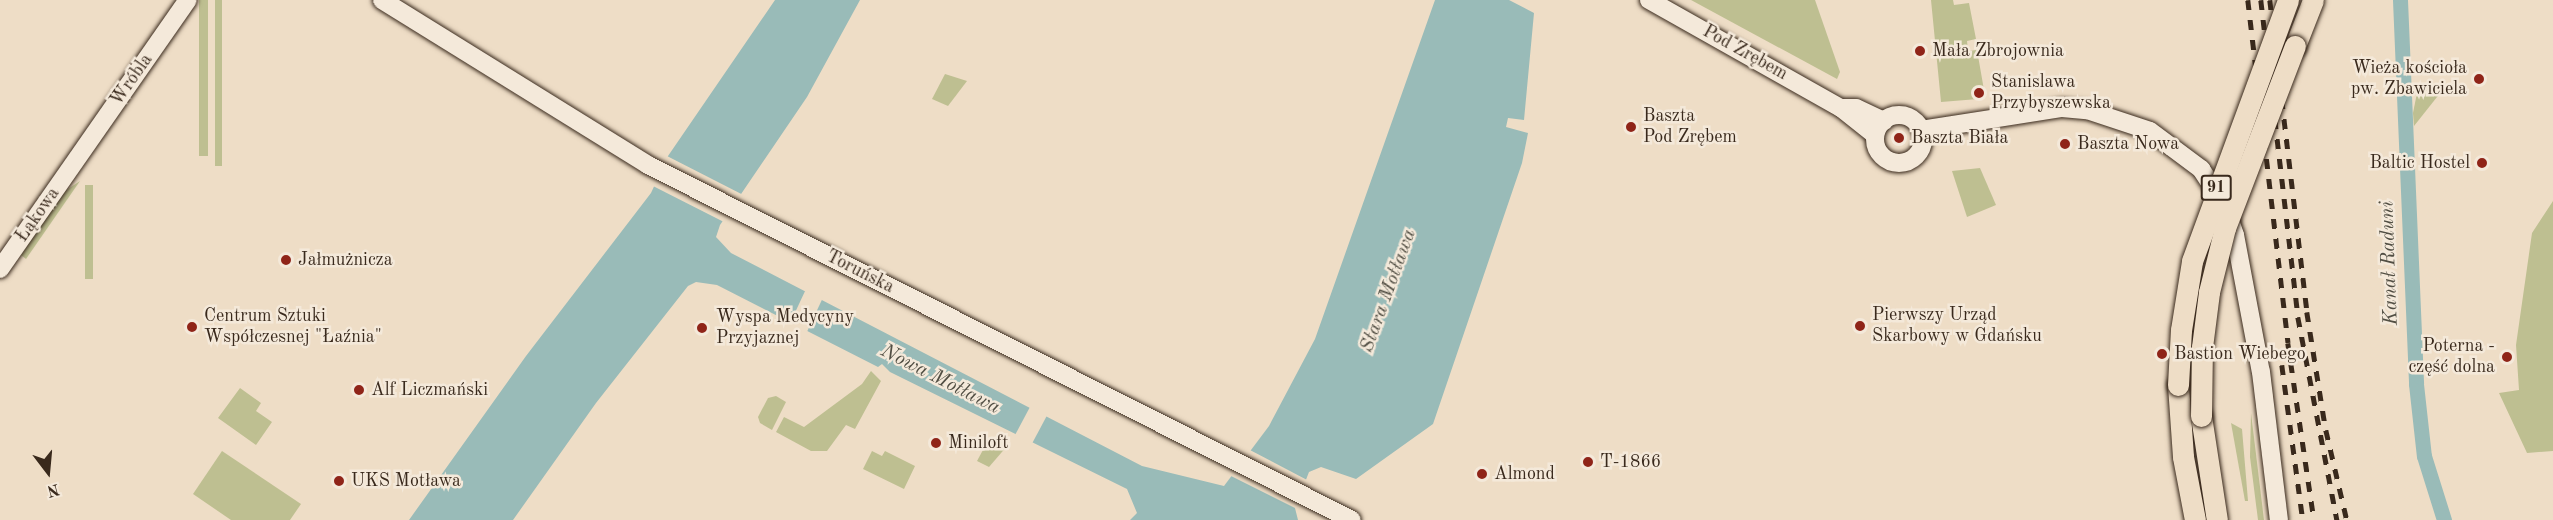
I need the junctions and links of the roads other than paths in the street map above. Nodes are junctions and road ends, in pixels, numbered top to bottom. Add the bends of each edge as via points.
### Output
1 (188, 0) edge
2 (382, 0) edge
3 (1649, 0) edge
4 (2288, 0) edge
5 (2313, 0) edge
6 (1879, 128) junction
7 (1922, 135) junction
8 (76, 160) joint
9 (0, 269) edge
10 (1352, 520) edge
11 (2195, 520) edge
12 (2217, 520) edge
13 (2279, 520) edge

1 - 8 street, Wróbla
2 - 10 street, Toruńska via 648,165
3 - 6 street, Pod Zrębem via 1841,108 1856,108
4 - 11 main road, 91, bridge via 2192,261 2181,330 2179,409
5 - 12 main road, 91, bridge via 2225,228 2205,325 2201,416
6 - 7 street via 1905,116
6 - 7 street via 1880,154 1900,163 1913,158
7 - 13 street via 2062,108 2127,120 2171,143 2215,187 2235,235 2253,325
8 - 9 street, Łąkowa

